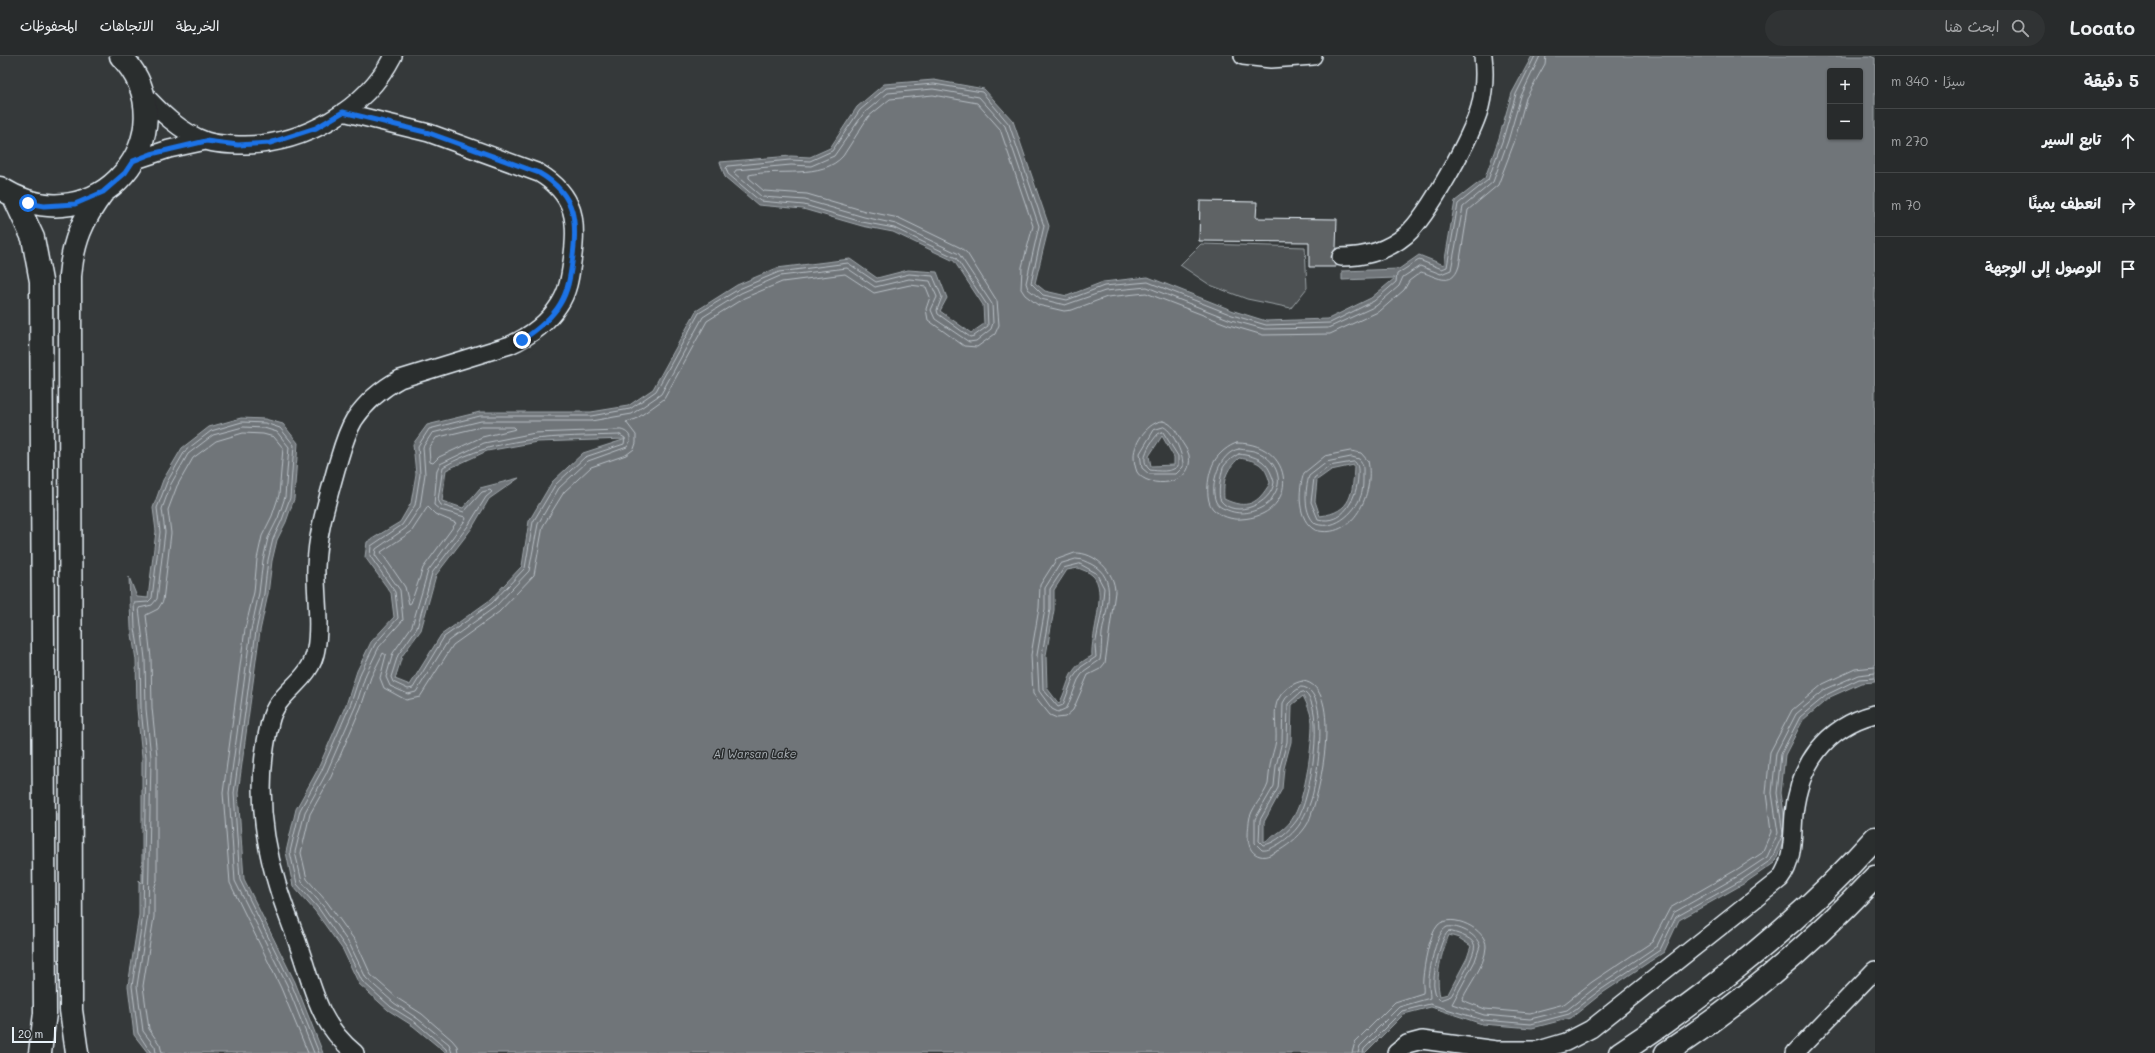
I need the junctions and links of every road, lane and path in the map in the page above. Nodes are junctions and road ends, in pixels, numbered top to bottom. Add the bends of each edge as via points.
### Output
1 (392, 56) edge
2 (1243, 56) edge
3 (1313, 56) edge
4 (1483, 56) edge
5 (124, 58) edge
6 (141, 91) junction
7 (343, 112) junction
8 (206, 141) junction
9 (133, 161) junction
10 (103, 192) junction
11 (7, 193) edge
12 (1341, 257) dead end
13 (1875, 714) edge
14 (1875, 838) edge
15 (1875, 877) edge
16 (1875, 970) edge
17 (40, 1053) edge
18 (77, 1053) edge
19 (355, 1053) edge
20 (1396, 1053) edge
21 (1620, 1053) edge
22 (1666, 1053) edge
23 (1795, 1053) edge

1 - 7 street via 372,86
2 - 3 street via 1276,59
4 - 12 street via 1483,90 1475,122 1424,215 1406,235 1382,250 1355,257
5 - 6 street
6 - 8 street via 177,125
6 - 9 street via 144,127
7 - 8 street via 316,128 270,143 238,145
7 - 19 street via 429,133 539,173 562,192 572,210 576,230 566,293 560,305 543,325 522,340 400,379 374,396 363,408 346,436 324,511 317,547 316,648 306,674 285,694 270,721 263,767 263,814 266,840 277,884 315,997 333,1032
8 - 9 street via 169,149
9 - 10 street via 120,178
10 - 11 street via 82,202 59,207 44,206
10 - 18 street via 78,231 72,253 70,276 71,1010
11 - 17 street via 33,238 41,282 45,1013
13 - 20 street via 1857,720 1833,735 1806,767 1796,796 1789,864 1780,879 1591,1028 1566,1042 1539,1050 1496,1050 1422,1040 1407,1044
14 - 21 street via 1850,865 1759,948 1671,1017
15 - 22 street via 1770,975 1696,1034
16 - 23 street

